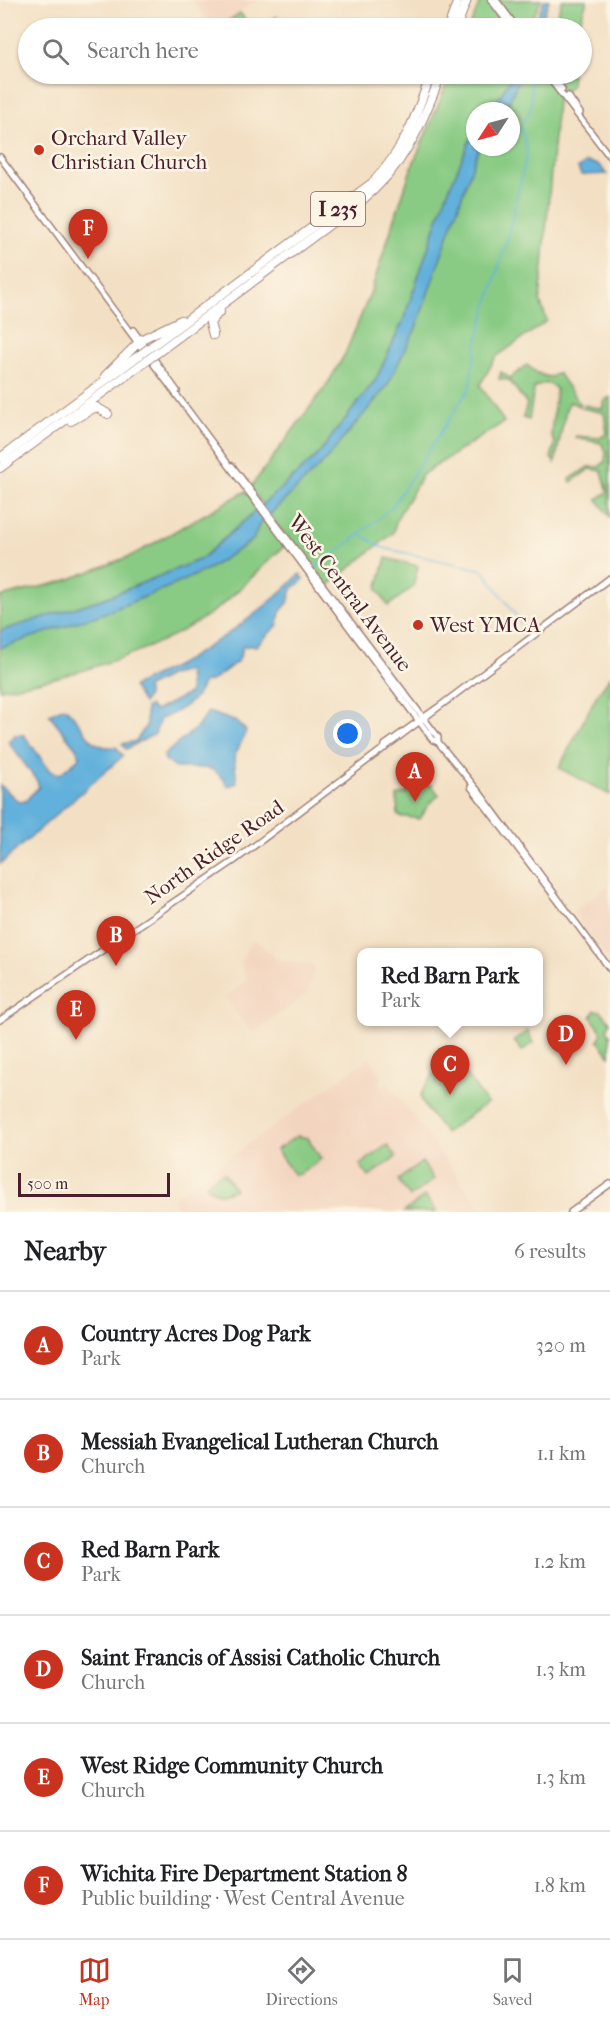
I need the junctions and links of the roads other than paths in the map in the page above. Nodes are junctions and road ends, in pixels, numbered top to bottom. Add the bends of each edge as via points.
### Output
1 (458, 0) edge
2 (467, 0) edge
3 (491, 0) edge
4 (496, 0) edge
5 (452, 18) edge
6 (460, 18) edge
7 (506, 18) edge
8 (507, 18) edge
9 (428, 84) edge
10 (437, 84) edge
11 (555, 84) edge
12 (556, 84) edge
13 (561, 91) junction
14 (610, 156) edge
15 (0, 157) edge
16 (246, 287) junction
17 (201, 310) junction
18 (213, 335) dead end
19 (139, 341) junction
20 (154, 350) junction
21 (144, 358) junction
22 (82, 398) junction
23 (108, 414) dead end
24 (36, 441) junction
25 (0, 458) edge
26 (0, 468) edge
27 (610, 578) edge
28 (415, 710) junction
29 (433, 711) junction
30 (422, 720) junction
31 (409, 729) junction
32 (429, 729) junction
33 (610, 969) edge
34 (0, 1020) edge
35 (610, 1184) edge
36 (571, 1212) edge

1 - 5 highway
2 - 6 highway
3 - 7 main road
4 - 8 main road
9 - 17 highway, I 235 via 408,134 379,176
10 - 16 highway, I 235 via 412,143 383,182
11 - 13 main road
12 - 13 main road
13 - 14 main road
15 - 19 main road, West Central Avenue
16 - 18 highway via 211,320
16 - 20 highway, I 235
17 - 19 highway
17 - 20 highway, I 235
19 - 22 highway
19 - 28 main road, West Central Avenue
20 - 21 highway, I 235, bridge
21 - 22 highway, I 235
21 - 24 highway, I 235
22 - 25 highway, I 235
23 - 24 highway via 102,408 94,408
24 - 26 highway, I 235
27 - 29 main road, North Ridge Road
28 - 29 main road
28 - 30 main road, West Central Avenue
28 - 31 main road
29 - 30 main road, North Ridge Road
29 - 32 main road
30 - 31 main road, North Ridge Road
30 - 32 main road, West Central Avenue
31 - 32 main road
31 - 34 main road, North Ridge Road via 220,871
32 - 33 main road, West Central Avenue via 501,830
35 - 36 main road

